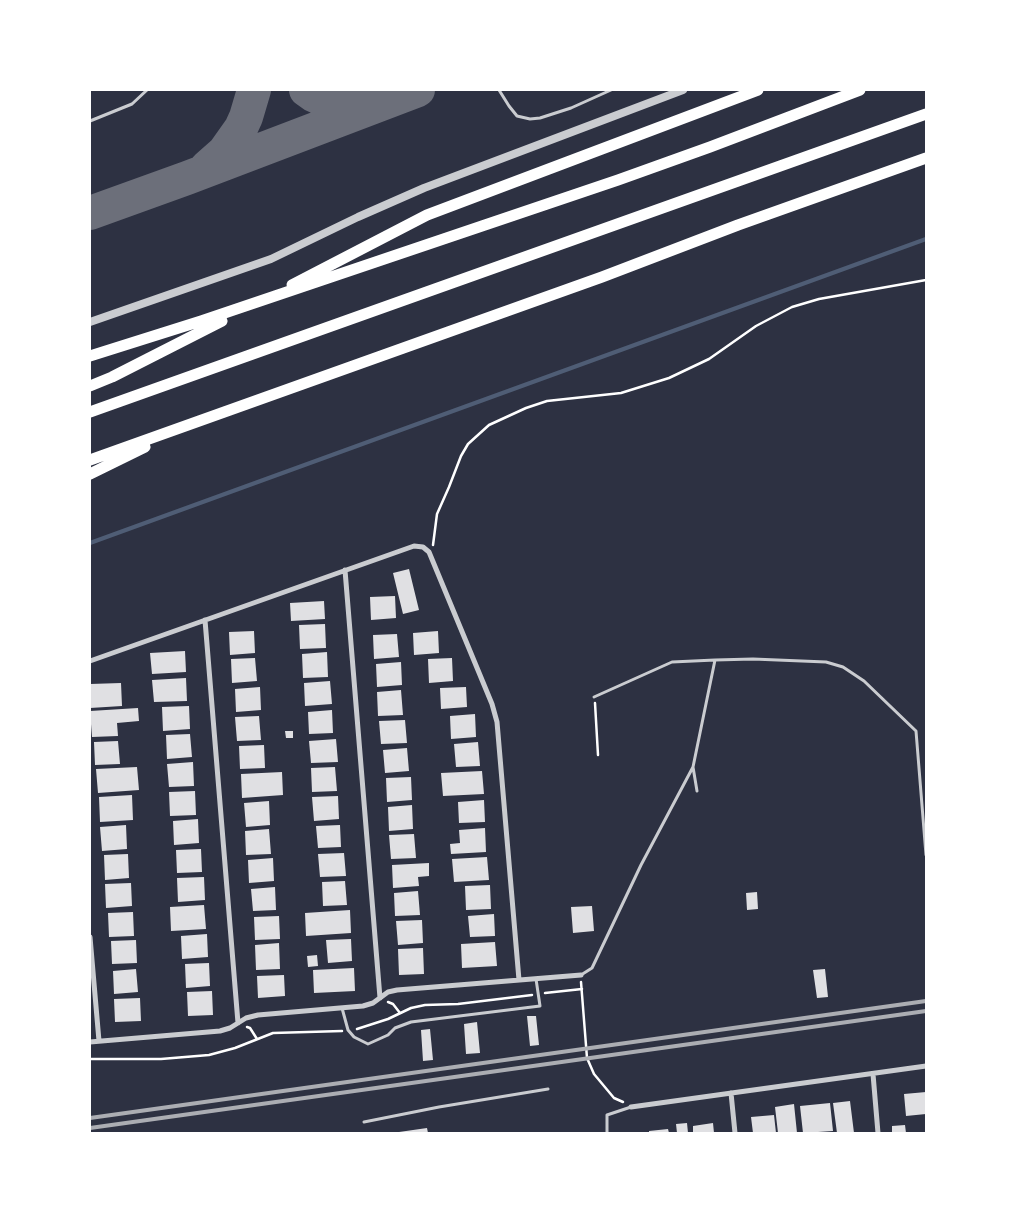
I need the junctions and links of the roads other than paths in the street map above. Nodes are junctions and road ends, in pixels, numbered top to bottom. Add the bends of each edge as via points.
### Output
1 (147, 90) edge
2 (499, 90) edge
3 (612, 90) edge
4 (683, 90) edge
5 (758, 90) edge
6 (860, 90) edge
7 (926, 114) edge
8 (90, 121) edge
9 (926, 158) edge
10 (202, 321) junction
11 (90, 322) edge
12 (90, 356) edge
13 (90, 364) edge
14 (90, 386) edge
15 (90, 412) edge
16 (197, 422) junction
17 (90, 460) edge
18 (90, 474) edge
19 (345, 570) junction
20 (205, 620) junction
21 (715, 660) junction
22 (90, 661) edge
23 (594, 696) road end
24 (693, 767) junction
25 (697, 791) dead end
26 (926, 855) edge
27 (90, 937) edge
28 (581, 975) joint
29 (536, 978) junction
30 (519, 980) junction
31 (380, 998) junction
32 (342, 1008) junction
33 (238, 1023) junction
34 (99, 1041) junction
35 (90, 1042) edge
36 (926, 1066) edge
37 (873, 1074) junction
38 (548, 1089) dead end
39 (731, 1094) junction
40 (631, 1107) joint
41 (364, 1122) dead end
42 (607, 1133) edge
43 (735, 1133) edge
44 (878, 1133) edge

1 - 8 lane via 125,108
2 - 3 lane via 517,116 530,119 571,108
4 - 11 street via 424,188 272,259
5 - 14 highway via 426,215
6 - 10 highway via 710,147
7 - 15 highway
9 - 16 highway
10 - 12 highway
10 - 13 highway
16 - 17 highway
16 - 18 highway
19 - 20 street
19 - 30 street via 414,546 429,552 497,722
19 - 31 street
20 - 22 street
20 - 33 street
21 - 23 lane via 672,662
21 - 24 lane
21 - 26 lane via 826,662 843,667 864,681 916,731
24 - 25 lane
24 - 28 lane via 592,968
27 - 34 street
28 - 29 street
29 - 30 street
29 - 32 lane via 540,1006 411,1022 368,1044 348,1030
30 - 31 street via 397,990
31 - 32 street via 363,1006
32 - 33 street via 258,1015
33 - 34 street via 220,1030
34 - 35 street
36 - 37 street
37 - 39 street
37 - 44 street
38 - 41 lane
39 - 40 street
39 - 43 street
40 - 42 lane via 607,1115

